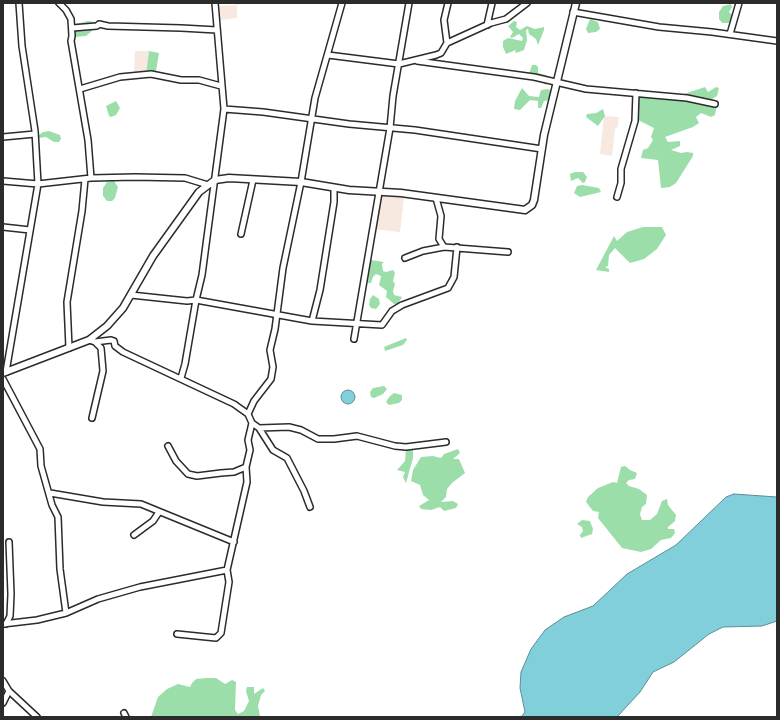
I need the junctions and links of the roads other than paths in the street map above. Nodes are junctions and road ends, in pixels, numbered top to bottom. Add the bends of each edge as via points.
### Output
1 (18, 3) edge
2 (59, 3) edge
3 (215, 3) edge
4 (342, 3) edge
5 (409, 3) edge
6 (448, 3) edge
7 (492, 3) edge
8 (527, 3) edge
9 (576, 3) edge
10 (739, 3) edge
11 (573, 12) junction
12 (487, 25) junction
13 (72, 28) junction
14 (217, 30) junction
15 (730, 34) junction
16 (777, 41) edge
17 (447, 43) junction
18 (328, 55) junction
19 (417, 61) junction
20 (399, 64) junction
21 (557, 82) junction
22 (222, 86) junction
23 (80, 89) junction
24 (636, 93) junction
25 (715, 104) dead end
26 (224, 109) junction
27 (311, 119) junction
28 (390, 128) junction
29 (35, 134) junction
30 (3, 137) edge
31 (542, 149) junction
32 (91, 178) junction
33 (85, 179) junction
34 (215, 180) junction
35 (253, 180) junction
36 (3, 181) edge
37 (301, 182) junction
38 (38, 184) junction
39 (208, 185) junction
40 (334, 188) junction
41 (379, 192) junction
42 (617, 196) dead end
43 (436, 198) junction
44 (3, 227) edge
45 (30, 230) junction
46 (241, 234) dead end
47 (444, 247) junction
48 (456, 247) junction
49 (508, 252) dead end
50 (405, 258) dead end
51 (131, 295) junction
52 (196, 300) junction
53 (276, 314) junction
54 (312, 321) junction
55 (356, 323) junction
56 (354, 339) dead end
57 (92, 341) junction
58 (69, 348) junction
59 (5, 373) edge
60 (180, 378) junction
61 (3, 379) edge
62 (248, 414) junction
63 (92, 418) dead end
64 (252, 423) junction
65 (259, 428) junction
66 (446, 442) dead end
67 (168, 446) dead end
68 (246, 467) junction
69 (50, 493) junction
70 (310, 507) dead end
71 (159, 512) junction
72 (134, 535) dead end
73 (9, 542) dead end
74 (234, 542) junction
75 (227, 570) junction
76 (66, 613) junction
77 (5, 624) edge
78 (177, 634) dead end
79 (3, 681) edge
80 (9, 691) junction
81 (3, 703) edge
82 (37, 717) edge

1 - 29 street
2 - 13 street via 70,15
3 - 14 street
4 - 18 street
5 - 20 street
6 - 17 street via 444,20
7 - 12 street
8 - 12 street via 506,19
9 - 11 street
10 - 15 street
11 - 15 street via 660,27
11 - 21 street
12 - 17 street
13 - 14 street via 99,24
13 - 23 street via 71,41
14 - 22 street
15 - 16 street
17 - 19 street via 442,53
18 - 20 street
18 - 27 street
19 - 20 street
19 - 21 street
20 - 28 street
21 - 24 street via 586,89
21 - 31 street
22 - 23 street via 199,80 181,80 152,74 120,77
22 - 26 street
23 - 32 street
24 - 25 street via 687,98
24 - 42 street via 635,121 621,169 621,183
26 - 27 street
26 - 34 street
27 - 28 street
27 - 37 street
28 - 31 street
28 - 41 street
29 - 30 street
29 - 38 street
31 - 43 street via 534,200 525,210
32 - 33 street
32 - 39 street via 185,178
33 - 38 street
33 - 58 street via 67,302
34 - 35 street
34 - 39 street
34 - 52 street via 202,275
35 - 37 street
35 - 46 street
36 - 38 street
37 - 40 street
37 - 53 street
38 - 45 street
39 - 51 street via 165,238
40 - 41 street
40 - 54 street via 320,290
41 - 43 street
41 - 55 street
43 - 47 street via 441,216 439,239
44 - 45 street
45 - 59 street
47 - 48 street
47 - 50 street
48 - 49 street
48 - 55 street via 454,277 448,288 402,304 392,311 382,325
51 - 52 street
51 - 57 street via 116,317
52 - 53 street
52 - 60 street via 185,364
53 - 54 street
53 - 62 street via 270,350 273,367 271,379 254,401
54 - 55 street
55 - 56 street
57 - 58 street
57 - 60 street via 111,340 123,352
57 - 63 street via 101,348 103,371
58 - 59 street
60 - 62 street via 234,404
61 - 69 street via 40,449 41,466
62 - 64 street
64 - 65 street
64 - 68 street
65 - 66 street via 289,427 318,439 334,440 357,436 400,446 419,447
65 - 70 street via 273,450 286,458
67 - 68 street via 176,461 188,474 196,476
68 - 74 street via 247,482
69 - 71 street via 103,502 135,502
69 - 76 street via 58,517 60,570
71 - 72 street
71 - 74 street
73 - 77 street via 10,616
74 - 75 street
75 - 76 street via 140,587 98,599
75 - 78 street via 229,582 221,633 216,638
76 - 77 street
79 - 80 street
80 - 81 street
80 - 82 street

